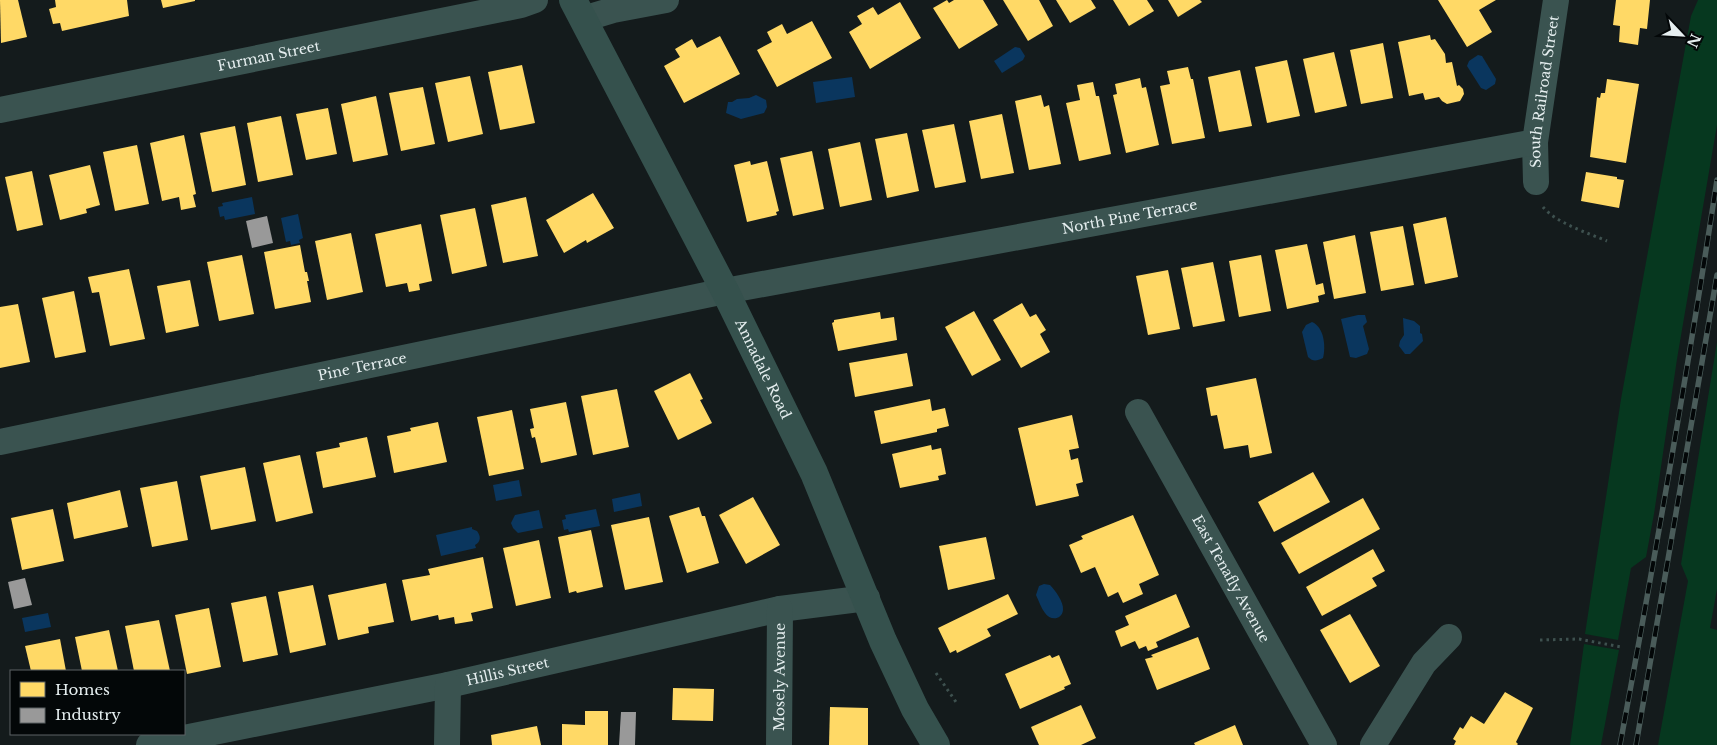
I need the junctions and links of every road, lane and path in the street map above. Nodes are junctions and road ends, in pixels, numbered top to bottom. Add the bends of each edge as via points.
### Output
1 (536, 0) edge
2 (666, 0) edge
3 (1556, 0) edge
4 (578, 9) edge
5 (0, 110) edge
6 (1535, 142) junction
7 (1536, 182) joint
8 (1607, 241) dead end
9 (725, 291) junction
10 (1138, 412) dead end
11 (0, 442) edge
12 (867, 598) junction
13 (780, 609) junction
14 (1449, 637) dead end
15 (1540, 640) dead end
16 (1620, 647) dead end
17 (936, 673) dead end
18 (448, 685) junction
19 (956, 702) dead end
20 (157, 744) edge
21 (447, 745) edge
22 (779, 745) edge
23 (936, 745) edge
24 (1324, 745) edge
25 (1372, 745) edge

1 - 5 street, Furman Street
2 - 4 street via 613,10
3 - 6 street, South Railroad Street
4 - 9 street, Annadale Road
6 - 7 street, South Railroad Street
6 - 9 street, North Pine Terrace
7 - 8 path via 1544,209 1562,221
9 - 11 street, Pine Terrace
9 - 12 street, Annadale Road via 814,473
10 - 24 street, East Tenafly Avenue
12 - 13 street, Hillis Street
12 - 23 street, Annadale Road via 883,641
13 - 18 street, Hillis Street
13 - 22 street, Mosely Avenue
14 - 25 street via 1424,663
15 - 16 path via 1579,639
17 - 19 path
18 - 20 street, Hillis Street
18 - 21 street

